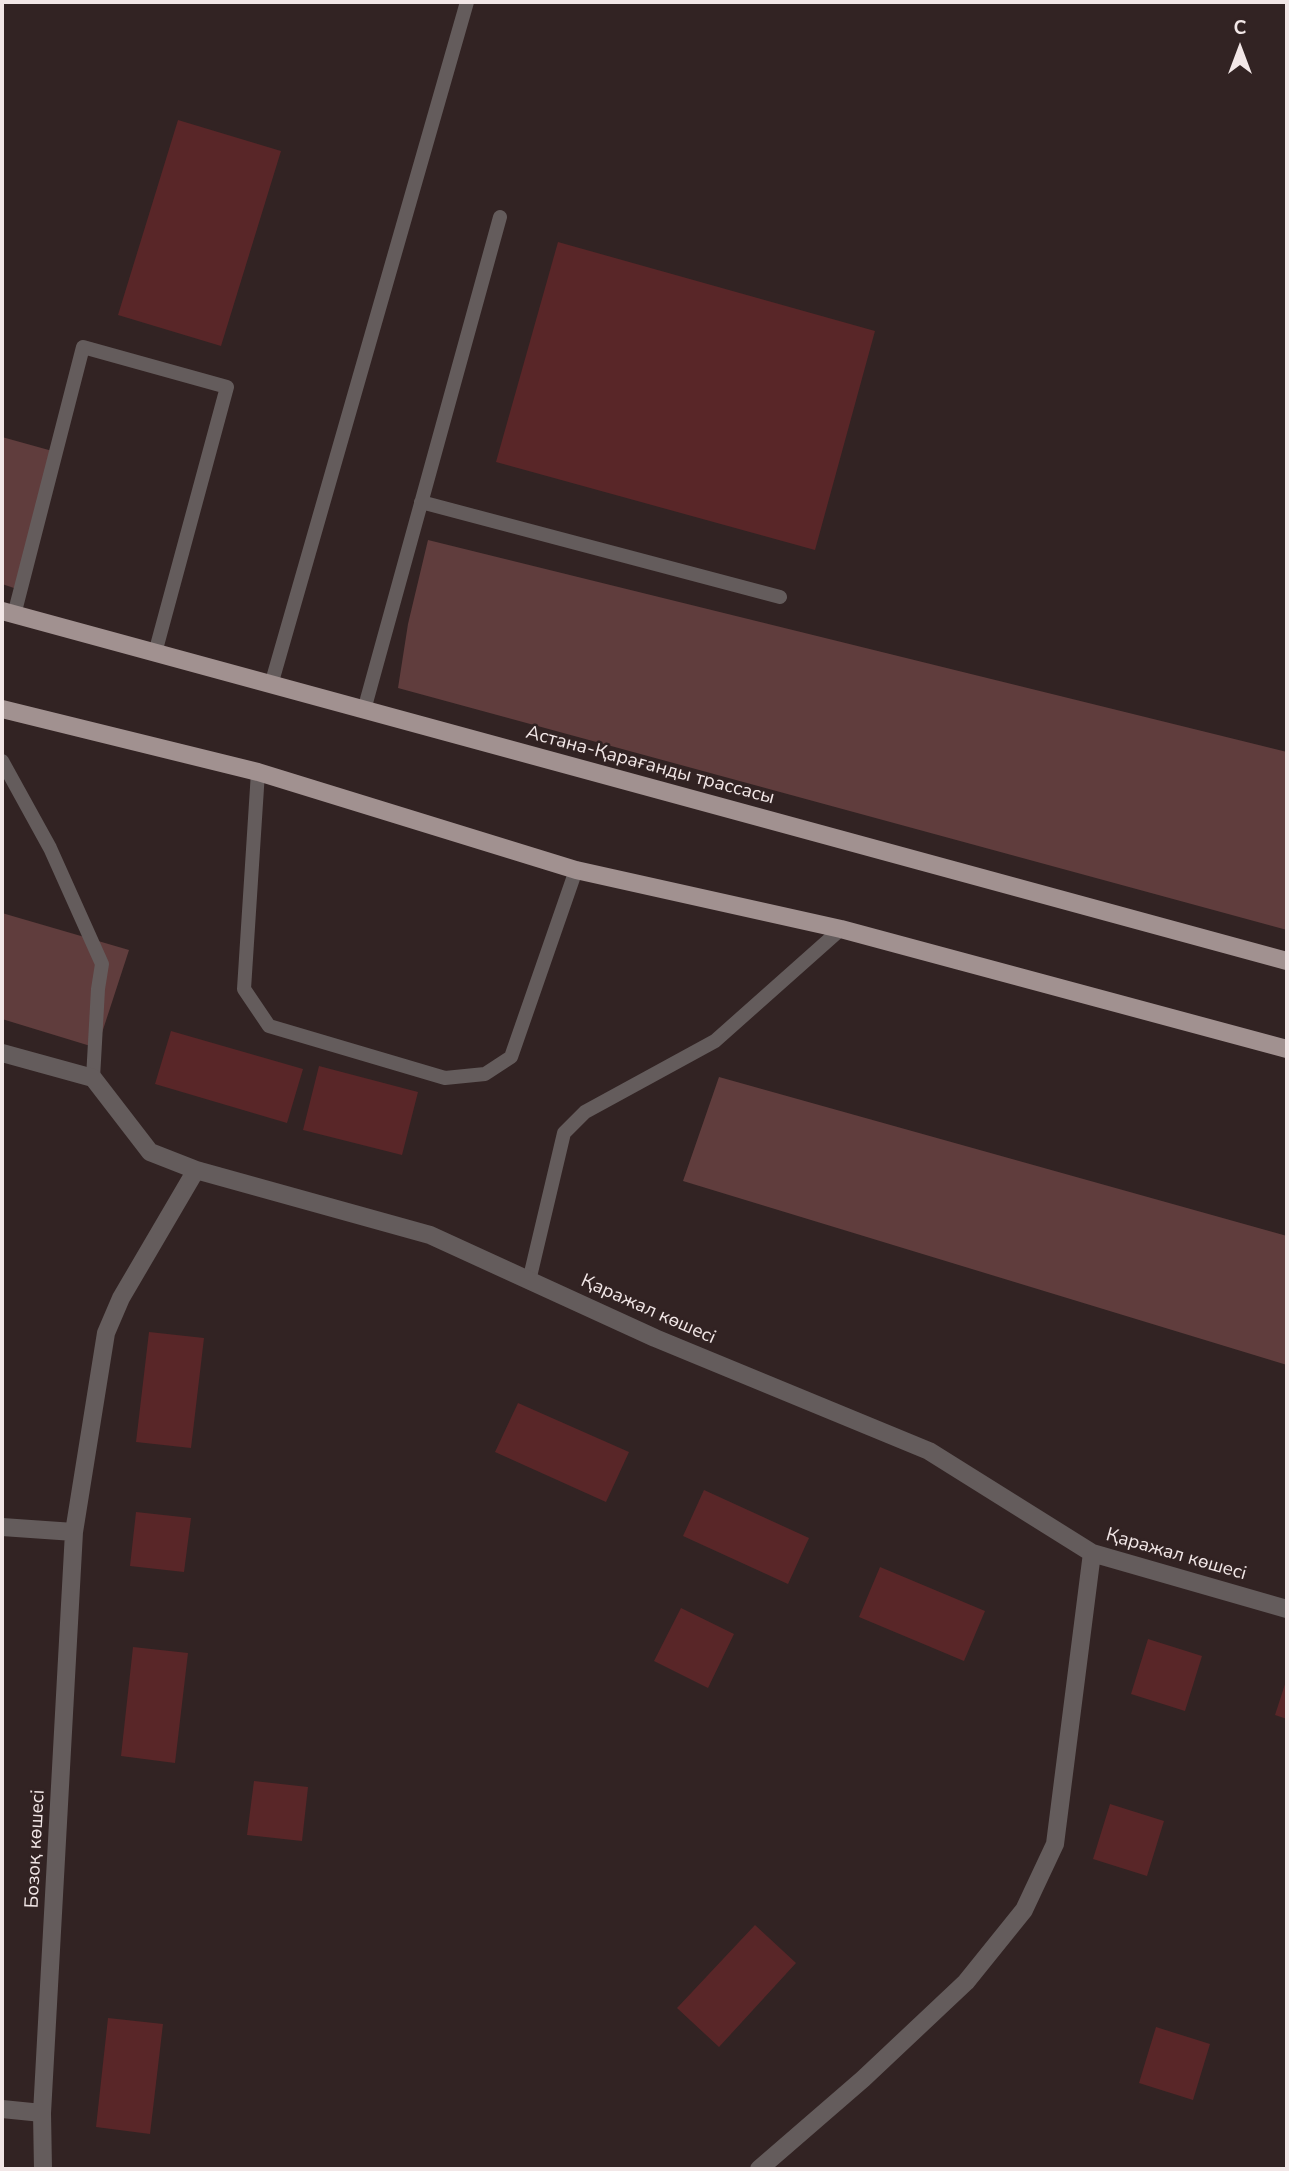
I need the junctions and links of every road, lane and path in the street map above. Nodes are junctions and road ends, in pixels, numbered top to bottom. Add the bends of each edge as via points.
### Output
1 (467, 2) edge
2 (500, 217) dead end
3 (421, 502) junction
4 (780, 597) dead end
5 (8, 613) edge
6 (155, 653) junction
7 (271, 685) junction
8 (2, 709) edge
9 (364, 710) junction
10 (2, 761) edge
11 (258, 772) junction
12 (576, 870) junction
13 (841, 929) junction
14 (1287, 961) edge
15 (1287, 1049) edge
16 (2, 1053) edge
17 (93, 1078) junction
18 (196, 1170) junction
19 (529, 1281) junction
20 (2, 1527) edge
21 (74, 1532) junction
22 (1092, 1553) junction
23 (1287, 1609) edge
24 (2, 2109) edge
25 (42, 2113) junction
26 (43, 2169) edge
27 (759, 2169) edge

1 - 7 lane
2 - 3 lane
3 - 4 lane
3 - 9 lane
5 - 6 main road, Астана-Қарағанды трассасы
5 - 6 lane via 83,347 227,387
6 - 7 main road, Астана-Қарағанды трассасы
7 - 9 main road, Астана-Қарағанды трассасы
8 - 11 main road
9 - 14 main road, Астана-Қарағанды трассасы
10 - 17 lane via 50,848 102,964
11 - 12 main road
11 - 12 lane via 244,989 269,1026 445,1078 485,1074 511,1057
12 - 13 main road
13 - 15 main road
13 - 19 lane via 715,1041 585,1112 564,1133
16 - 17 street
17 - 18 street, Қаражал көшесі via 150,1152
18 - 19 street, Қаражал көшесі via 430,1235
18 - 21 street, Бозоқ көшесі via 121,1298 106,1333
19 - 22 street, Қаражал көшесі via 929,1451
20 - 21 street
21 - 25 street, Бозоқ көшесі
22 - 23 street, Қаражал көшесі
22 - 27 street via 1055,1844 1024,1910 966,1982
24 - 25 street
25 - 26 street, Бозоқ көшесі

